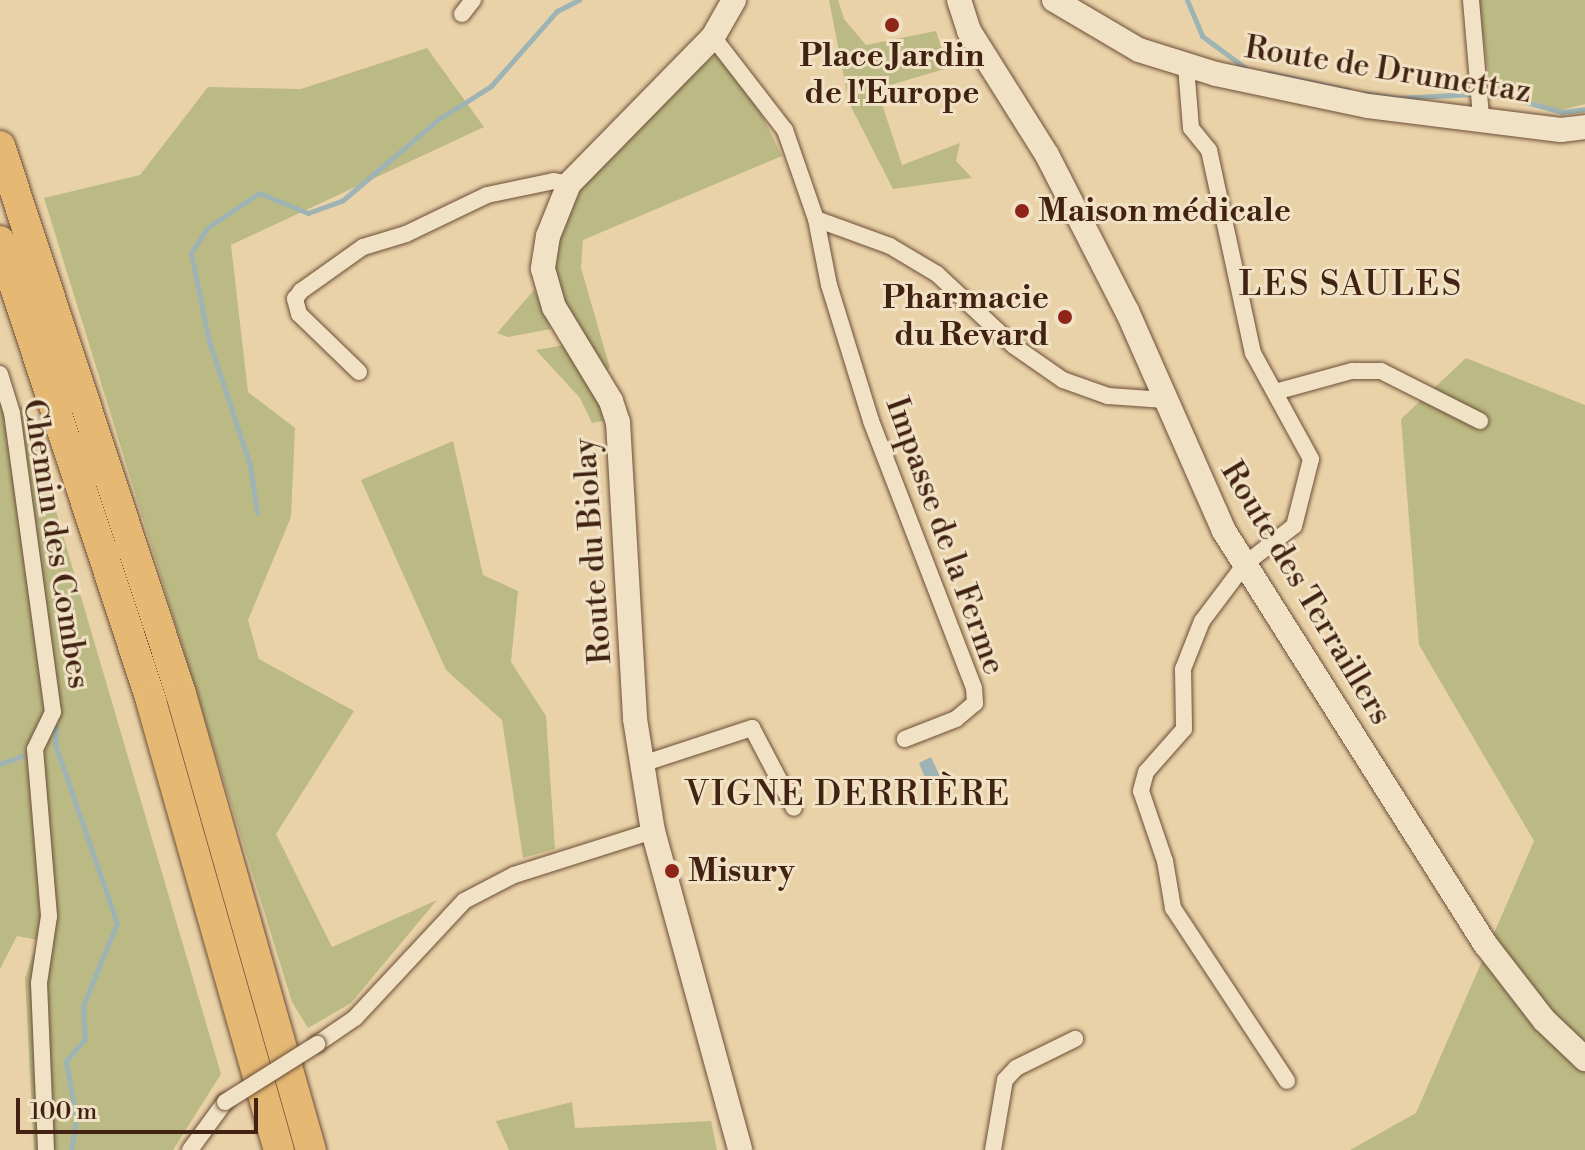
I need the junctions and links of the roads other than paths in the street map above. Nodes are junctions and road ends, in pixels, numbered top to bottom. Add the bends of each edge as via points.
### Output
1 (473, 0) edge
2 (746, 0) edge
3 (1054, 0) edge
4 (1471, 0) edge
5 (958, 1) edge
6 (462, 14) dead end
7 (724, 19) edge
8 (1186, 66) junction
9 (1482, 102) junction
10 (1585, 127) edge
11 (0, 146) edge
12 (569, 184) junction
13 (816, 219) junction
14 (0, 241) edge
15 (359, 372) dead end
16 (0, 374) edge
17 (1275, 392) junction
18 (1165, 400) junction
19 (1480, 421) dead end
20 (1245, 564) junction
21 (905, 739) dead end
22 (642, 764) junction
23 (794, 808) dead end
24 (653, 831) junction
25 (1075, 1039) dead end
26 (1585, 1059) edge
27 (1287, 1081) dead end
28 (46, 1150) edge
29 (190, 1150) edge
30 (279, 1150) edge
31 (311, 1150) edge
32 (740, 1150) edge
33 (993, 1150) edge

1 - 6 street
2 - 7 street, Route du Biolay
3 - 8 street, Route de Drumettaz via 1132,46
4 - 9 street
5 - 18 street, Route des Terraillers via 969,31 1063,185
7 - 12 street, Route du Biolay
7 - 13 street via 785,130
8 - 9 street, Route de Drumettaz via 1368,106
8 - 17 street via 1191,128 1209,150 1253,353
9 - 10 street, Route de Drumettaz via 1561,130
11 - 31 highway via 181,694
12 - 15 street via 554,181 487,195 406,234 363,247 301,291 295,299 299,314
12 - 22 street, Route du Biolay via 548,236 543,269 554,307 611,401 618,422
13 - 18 street via 890,246 937,274 1014,346 1063,380 1108,396
13 - 21 street, Impasse de la Ferme via 829,285 871,421 974,688 975,703 956,719
14 - 30 highway via 151,701
16 - 28 street, Chemin des Combes via 12,413 53,712 35,749 49,916 39,983
17 - 19 street via 1352,371 1381,371
17 - 20 street via 1311,459 1294,526
18 - 20 street, Route des Terraillers via 1213,508
20 - 26 street, Route des Terraillers via 1486,945 1544,1020
20 - 27 street via 1202,621 1183,669 1184,729 1146,772 1141,791 1165,861 1173,908
22 - 23 street via 752,728
22 - 24 street, Route du Biolay
24 - 29 street, bridge via 514,875 464,901 355,1018 225,1102
24 - 32 street, Route du Biolay
25 - 33 street via 1016,1068 1005,1080

